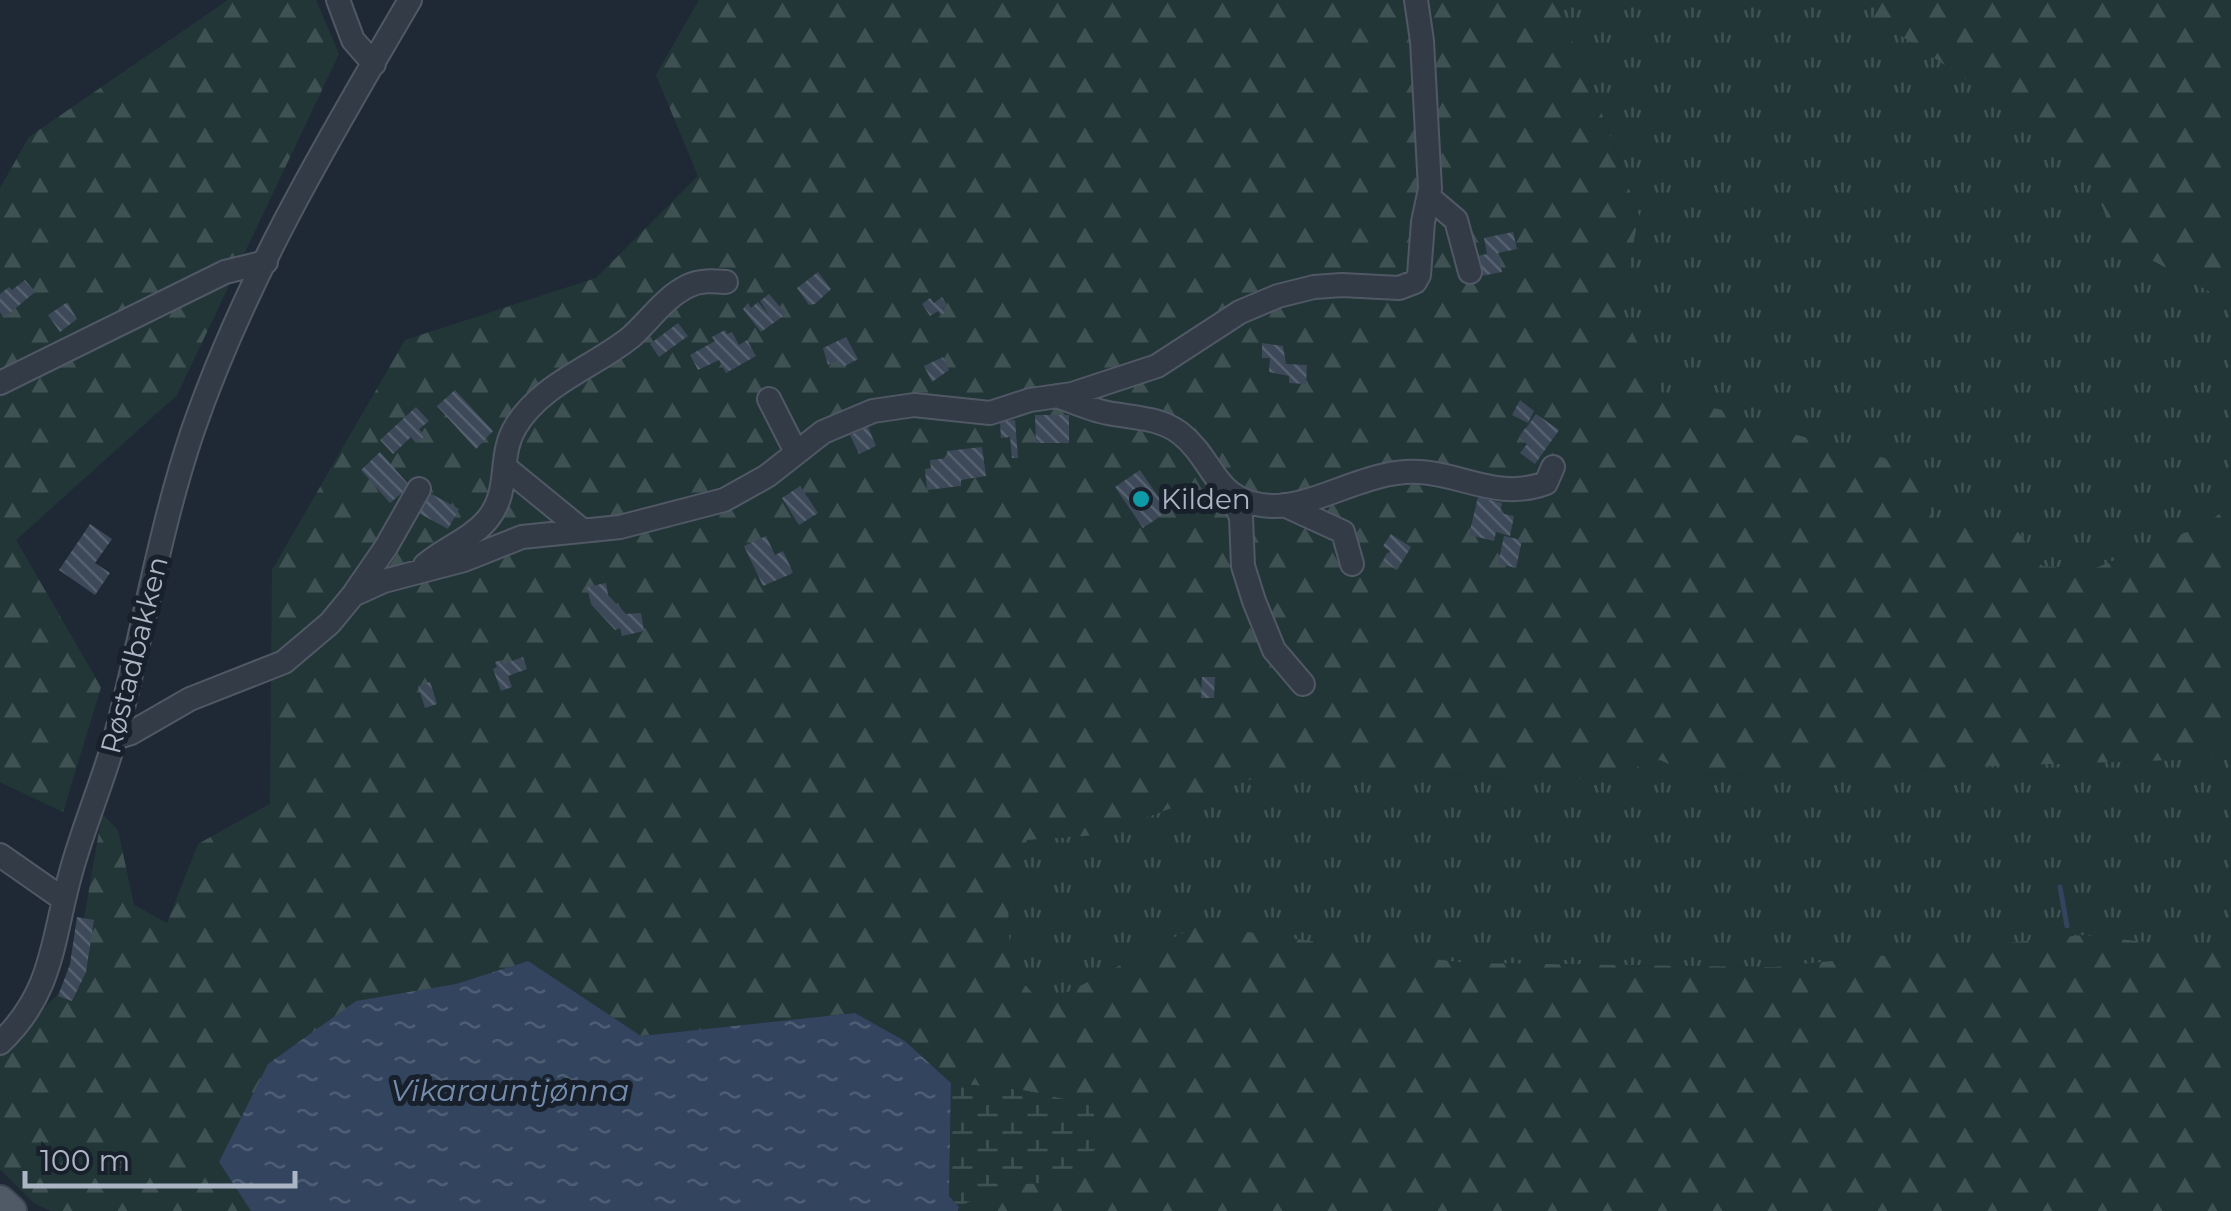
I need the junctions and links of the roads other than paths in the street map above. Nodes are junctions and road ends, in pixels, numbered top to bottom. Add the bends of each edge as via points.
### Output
1 (338, 0) edge
2 (410, 0) edge
3 (1416, 0) edge
4 (374, 64) junction
5 (1429, 197) junction
6 (266, 262) junction
7 (1470, 272) dead end
8 (726, 282) dead end
9 (0, 383) edge
10 (1057, 396) junction
11 (769, 399) dead end
12 (796, 452) junction
13 (1554, 467) dead end
14 (506, 468) junction
15 (418, 488) dead end
16 (1230, 493) junction
17 (1284, 505) junction
18 (582, 530) junction
19 (1352, 564) dead end
20 (419, 571) junction
21 (353, 594) junction
22 (1303, 684) dead end
23 (115, 738) junction
24 (0, 855) edge
25 (63, 900) junction
26 (0, 1043) edge
27 (0, 1201) edge
28 (11, 1211) edge

1 - 4 street via 354,40
2 - 4 street, Røstadbakken
3 - 5 street
4 - 6 street, Røstadbakken
5 - 7 street via 1456,220
5 - 10 street via 1415,282 1399,288 1314,287 1278,296 1240,312 1157,366
6 - 9 street via 226,272
6 - 23 street, Røstadbakken via 192,433
8 - 14 street via 676,292 629,338 539,400 510,436
10 - 12 street via 990,413 914,405 873,412 823,432
10 - 16 street via 1168,426 1190,442
11 - 12 street
12 - 18 street via 724,500
13 - 17 street via 1535,488 1484,487 1406,472 1364,478
14 - 18 street
14 - 20 street via 486,520
15 - 21 street
16 - 17 street via 1255,504
16 - 22 street via 1241,517 1243,566 1254,601 1274,650
17 - 19 street via 1343,532
18 - 20 street via 522,537
20 - 21 street
21 - 23 street via 330,624 284,662
23 - 25 street, Røstadbakken
24 - 25 street
25 - 26 street, Røstadbakken via 42,986
27 - 28 main road

